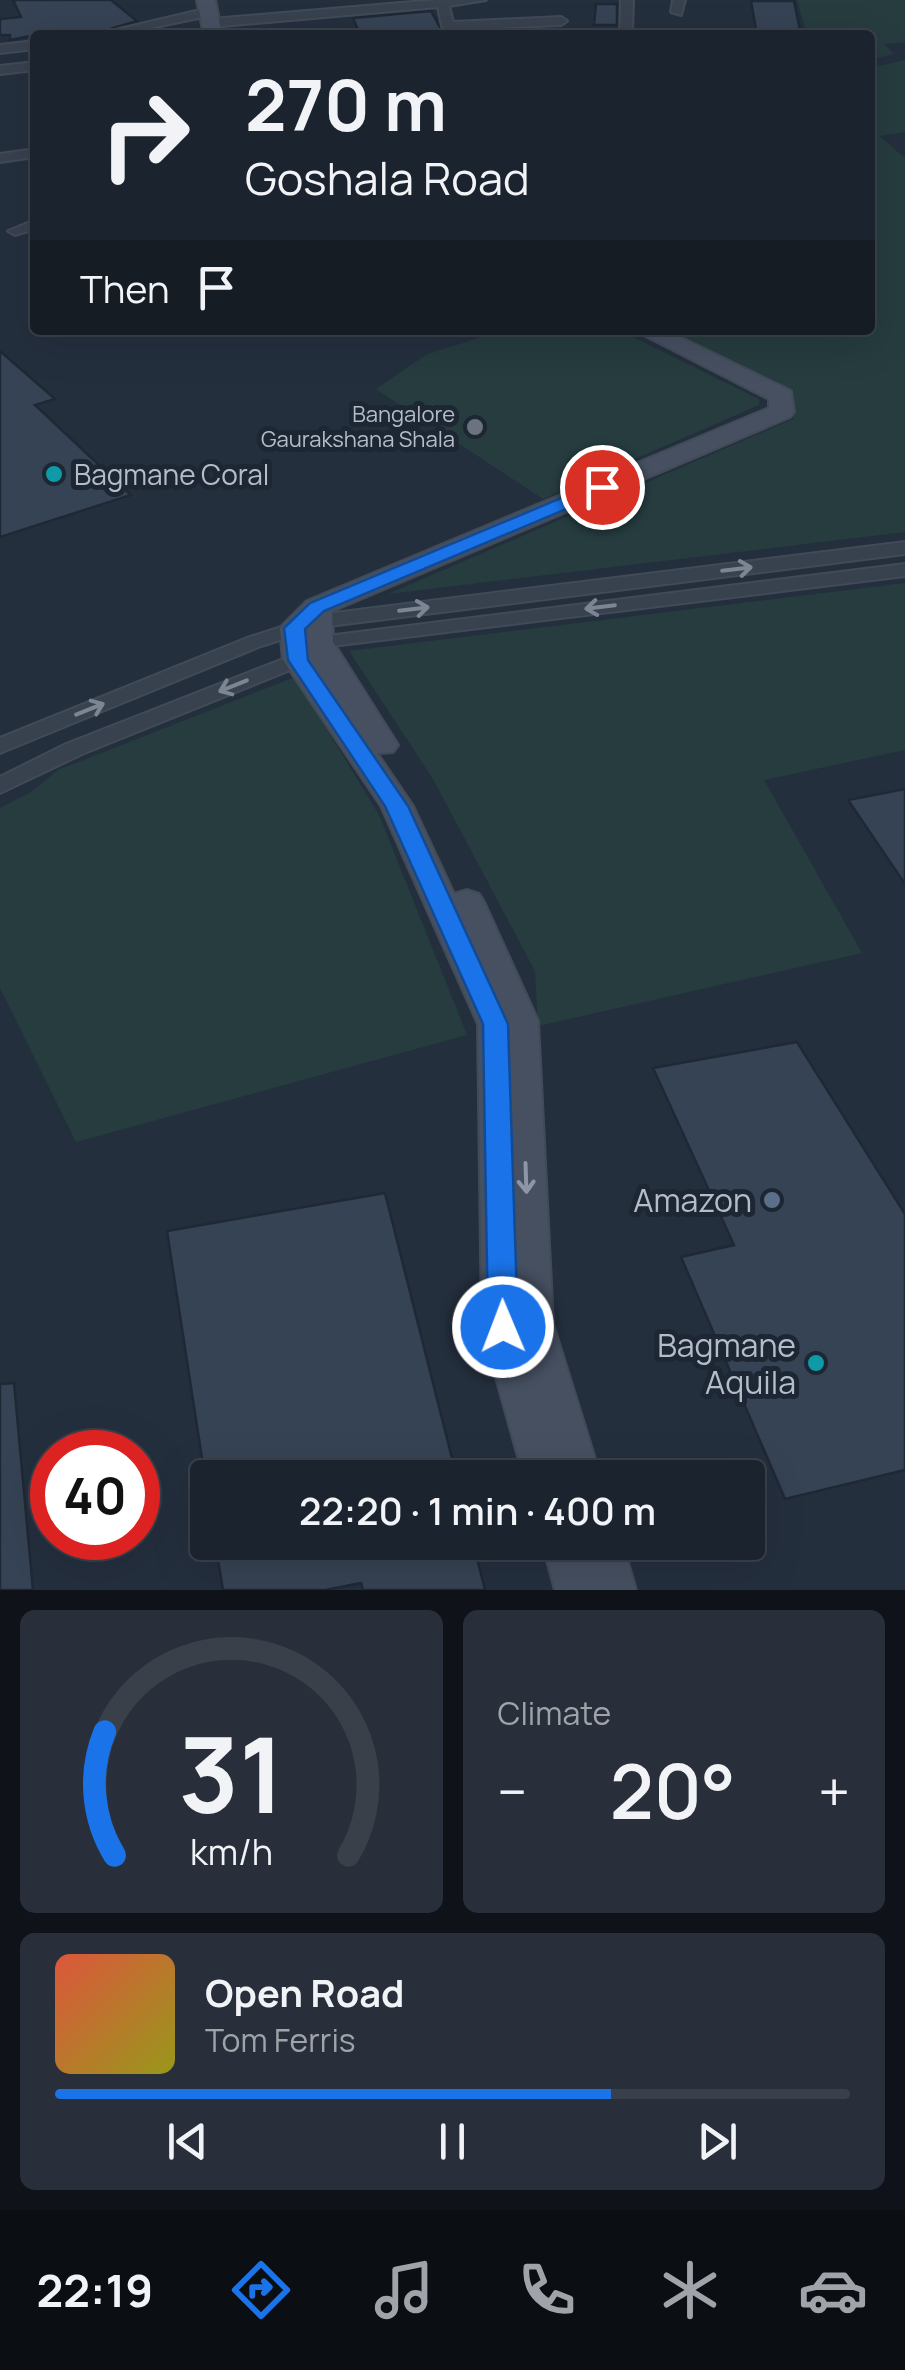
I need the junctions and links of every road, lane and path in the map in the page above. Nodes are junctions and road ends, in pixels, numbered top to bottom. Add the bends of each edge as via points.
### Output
1 (480, 0) edge
2 (627, 0) edge
3 (443, 1) edge
4 (210, 18) edge
5 (562, 21) dead end
6 (132, 30) edge
7 (626, 30) edge
8 (30, 45) edge
9 (0, 49) edge
10 (30, 67) edge
11 (0, 70) edge
12 (30, 154) edge
13 (0, 158) edge
14 (30, 226) edge
15 (15, 231) dead end
16 (656, 335) edge
17 (905, 548) edge
18 (905, 570) edge
19 (309, 631) junction
20 (0, 746) edge
21 (0, 786) edge
22 (509, 1062) junction
23 (542, 1460) edge
24 (573, 1460) edge
25 (571, 1560) edge
26 (603, 1560) edge
27 (579, 1590) edge
28 (612, 1590) edge

1 - 3 street
2 - 7 street
3 - 4 street
3 - 5 street via 448,26
4 - 6 street
8 - 9 street
10 - 11 street
12 - 13 street
14 - 15 street
16 - 19 street via 782,396 780,412
19 -> 17 street
18 -> 19 street
20 -> 19 street
19 -> 21 street
19 - 22 street via 418,801 508,1022
22 - 23 street via 503,1327
22 -> 24 street via 532,1324
25 - 27 street
26 - 28 street

